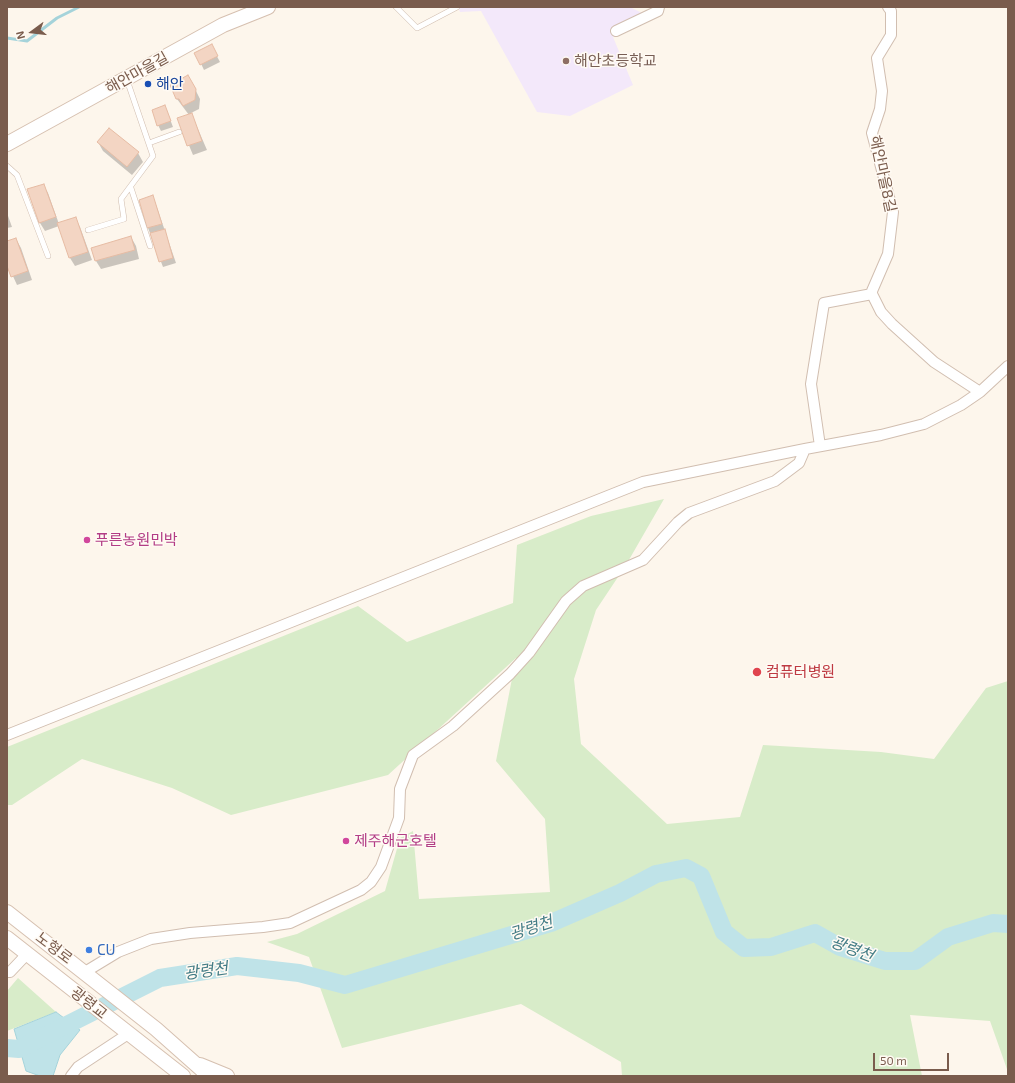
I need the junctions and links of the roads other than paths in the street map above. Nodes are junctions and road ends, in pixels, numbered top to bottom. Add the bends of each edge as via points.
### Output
1 (268, 7) edge
2 (396, 7) edge
3 (457, 7) edge
4 (659, 7) edge
5 (888, 7) edge
6 (616, 31) dead end
7 (127, 79) junction
8 (179, 132) dead end
9 (149, 143) junction
10 (7, 144) edge
11 (7, 166) edge
12 (131, 188) junction
13 (88, 230) dead end
14 (150, 246) dead end
15 (48, 256) dead end
16 (872, 294) junction
17 (1008, 366) edge
18 (980, 392) junction
19 (820, 446) junction
20 (805, 448) junction
21 (7, 735) edge
22 (7, 912) edge
23 (7, 938) edge
24 (27, 954) junction
25 (7, 972) edge
26 (85, 972) junction
27 (56, 978) joint
28 (101, 985) joint
29 (125, 1031) junction
30 (151, 1051) junction
31 (193, 1062) junction
32 (71, 1076) edge
33 (177, 1076) edge
34 (183, 1076) edge
35 (209, 1076) edge
36 (227, 1076) edge

1 - 7 main road, 해안마을길 via 223,25
2 - 3 lane via 417,28
4 - 6 street via 658,11
5 - 16 street, 해안마을8길 via 891,11 891,35 877,58 882,91 880,109 872,133 893,212 888,254
7 - 9 lane
7 - 10 main road, 해안마을길
8 - 9 lane
9 - 12 lane via 153,156
11 - 15 lane via 17,175
12 - 13 lane via 121,199 124,219
12 - 14 lane
16 - 18 street via 881,312 892,324 934,362
16 - 19 street via 824,303 810,384
17 - 18 street
18 - 19 street via 924,424
19 - 20 street
20 - 21 street via 643,482
20 - 26 street via 799,463 775,482 689,513 643,560 583,586 566,600 529,653 510,674 454,726 413,755 400,789 399,818 381,867 371,882 361,890 290,923 151,939 118,952
22 - 26 main road, 노형로
23 - 24 main road, 노형로
24 - 25 street, 노형로 via 10,972
24 - 27 main road, 노형로
26 - 28 main road, 노형로
27 - 29 main road, 광령교
28 - 31 main road, 광령교
29 - 30 main road, 광령교
29 - 32 street
30 - 33 main road
30 - 34 main road
31 - 35 main road, 광령교
31 - 36 main road

